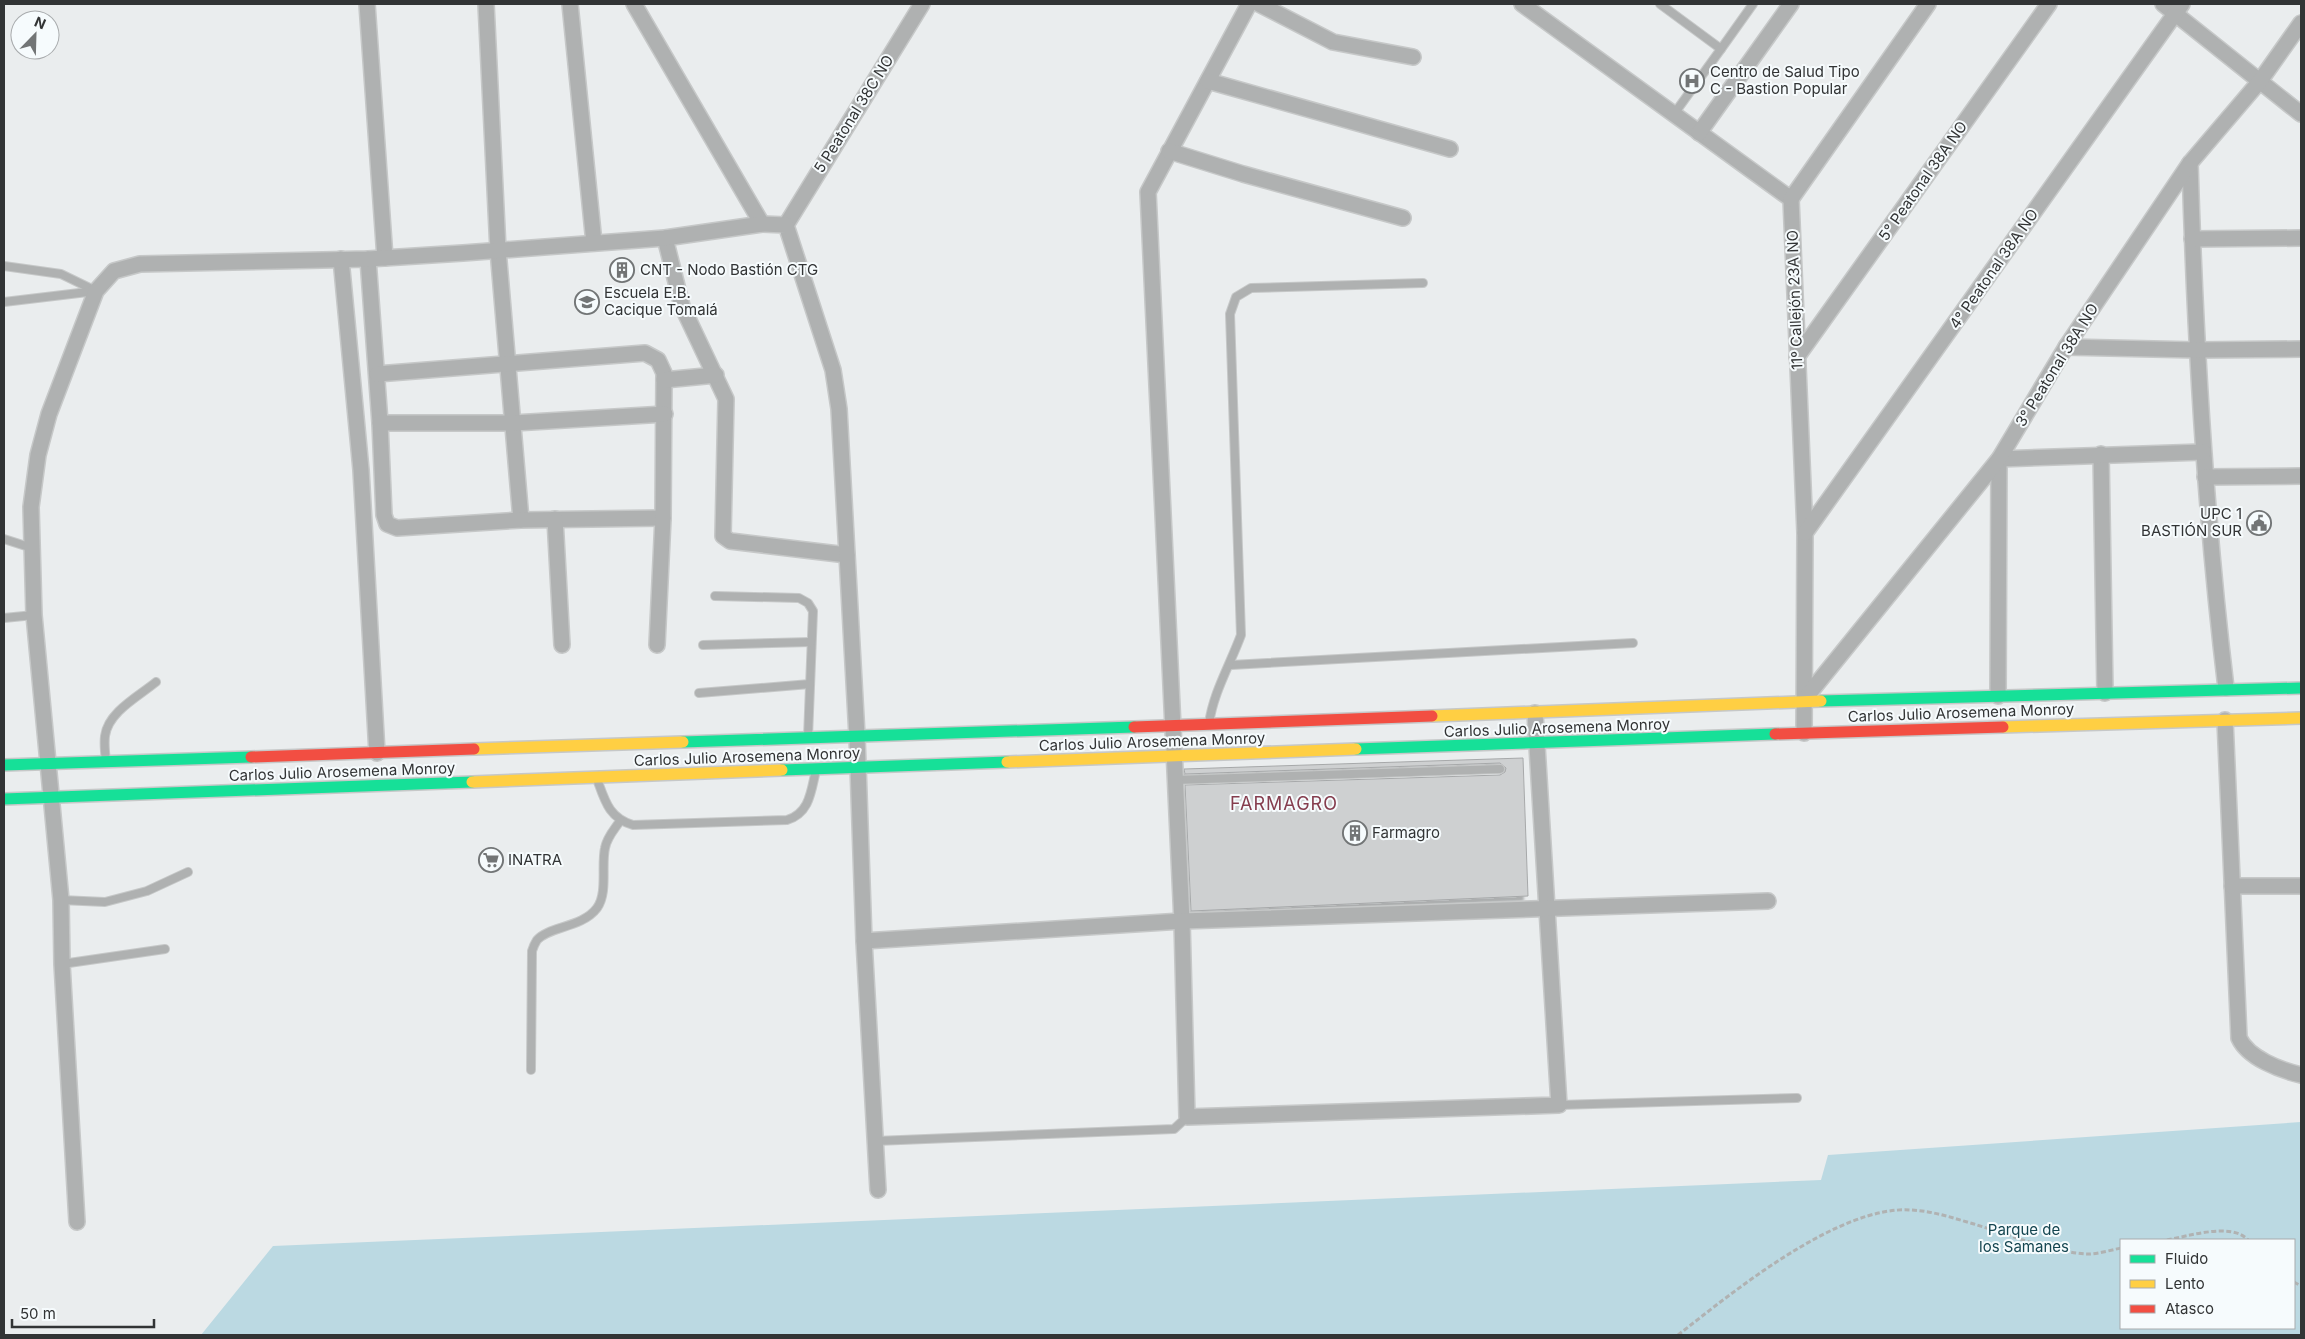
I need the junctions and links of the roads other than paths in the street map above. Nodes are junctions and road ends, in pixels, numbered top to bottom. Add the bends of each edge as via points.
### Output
1 (368, 4) edge
2 (486, 4) edge
3 (570, 4) edge
4 (635, 4) edge
5 (922, 4) edge
6 (1249, 4) edge
7 (1258, 4) edge
8 (1522, 4) edge
9 (1660, 4) edge
10 (1753, 4) edge
11 (1791, 4) edge
12 (1928, 4) edge
13 (2049, 4) edge
14 (2162, 4) edge
15 (2179, 9) edge
16 (2301, 23) edge
17 (1721, 49) junction
18 (1413, 57) dead end
19 (1208, 81) junction
20 (2260, 81) junction
21 (1674, 114) junction
22 (2301, 114) edge
23 (1699, 133) junction
24 (1450, 148) dead end
25 (1169, 151) junction
26 (2190, 163) junction
27 (1791, 198) junction
28 (1403, 218) dead end
29 (762, 224) junction
30 (786, 225) junction
31 (665, 238) junction
32 (2301, 238) edge
33 (2192, 239) junction
34 (594, 243) junction
35 (498, 250) junction
36 (385, 258) junction
37 (341, 259) junction
38 (368, 259) junction
39 (4, 266) edge
40 (1422, 283) dead end
41 (96, 291) junction
42 (4, 302) edge
43 (2066, 347) junction
44 (2301, 349) edge
45 (2197, 350) junction
46 (1798, 357) junction
47 (509, 364) junction
48 (377, 374) junction
49 (716, 376) junction
50 (664, 380) junction
51 (665, 414) junction
52 (380, 423) junction
53 (514, 423) junction
54 (2203, 452) junction
55 (2101, 454) junction
56 (1999, 459) junction
57 (2205, 476) junction
58 (2301, 476) edge
59 (663, 518) junction
60 (555, 519) junction
61 (521, 520) junction
62 (1805, 534) junction
63 (4, 539) edge
64 (32, 548) junction
65 (847, 555) junction
66 (715, 596) dead end
67 (34, 615) junction
68 (4, 618) edge
69 (812, 642) junction
70 (1633, 643) dead end
71 (562, 645) dead end
72 (657, 645) dead end
73 (703, 645) dead end
74 (1230, 664) junction
75 (156, 682) dead end
76 (810, 684) junction
77 (2226, 688) junction
78 (2301, 688) edge
79 (699, 693) dead end
80 (2105, 693) junction
81 (1998, 696) junction
82 (1803, 701) junction
83 (1535, 712) junction
84 (2301, 718) edge
85 (2225, 720) junction
86 (1209, 724) junction
87 (1173, 725) junction
88 (1804, 733) junction
89 (857, 736) junction
90 (808, 738) junction
91 (1537, 743) junction
92 (378, 753) junction
93 (1174, 756) junction
94 (47, 763) junction
95 (106, 763) junction
96 (4, 765) edge
97 (858, 767) junction
98 (1500, 769) dead end
99 (816, 770) junction
100 (597, 777) junction
101 (1176, 780) junction
102 (51, 798) junction
103 (4, 799) edge
104 (620, 821) junction
105 (188, 872) dead end
106 (2232, 886) junction
107 (2301, 886) edge
108 (61, 900) junction
109 (1768, 901) dead end
110 (1546, 909) junction
111 (1182, 921) junction
112 (864, 941) junction
113 (165, 949) dead end
114 (62, 964) junction
115 (531, 1070) dead end
116 (2301, 1075) edge
117 (1797, 1098) dead end
118 (1559, 1105) junction
119 (1187, 1117) junction
120 (876, 1141) junction
121 (878, 1190) dead end
122 (77, 1222) dead end

1 - 36 street
2 - 35 street
3 - 34 street
4 - 29 street
5 - 30 street, 5 Peatonal 38C NO
6 - 19 street
7 - 18 street via 1333,42
8 - 21 street
9 - 17 lane
10 - 17 lane
11 - 23 street
12 - 27 street
13 - 46 street, 5° Peatonal 38A NO
14 - 15 street
15 - 20 street
15 - 62 street, 4° Peatonal 38A NO
16 - 20 street, 3° Peatonal 38A NO
17 - 21 lane
19 - 24 street
19 - 25 street
20 - 22 street
20 - 26 street, 3° Peatonal 38A NO
21 - 23 street
23 - 27 street
25 - 28 street
25 - 87 street via 1148,192
26 - 33 street
26 - 43 street, 3° Peatonal 38A NO
27 - 46 street, 11º Callejón 23A NO
29 - 30 street
29 - 31 street
30 - 65 street via 834,370
31 - 34 street
31 - 49 street via 682,306
32 - 33 street
33 - 45 street
34 - 35 street
35 - 36 street
35 - 47 street
36 - 38 street
37 - 38 street
37 - 41 street via 140,264 114,271
37 - 92 street via 361,470
38 - 48 street
39 - 41 lane via 61,274
40 - 74 lane via 1251,288 1236,297 1230,314 1241,635
41 - 42 lane
41 - 64 street via 49,414 38,455 31,507
43 - 45 street
43 - 56 street, 3° Peatonal 38A NO
44 - 45 street
45 - 54 street
46 - 62 street, 11º Callejón 23A NO
47 - 48 street
47 - 50 street via 646,353 658,360
47 - 53 street
48 - 52 street
49 - 50 street
49 - 65 street via 726,399 723,536 730,541
50 - 51 street
51 - 53 street
51 - 59 street
52 - 53 street
52 - 61 street via 387,524 397,528
53 - 61 street
54 - 55 street
54 - 57 street
55 - 56 street
55 - 80 street
56 - 81 street
56 - 82 street, 3° Peatonal 38A NO
57 - 58 street
57 - 77 street
59 - 60 street
59 - 72 street
60 - 61 street
60 - 71 street
62 - 82 street, 11º Callejón 23A NO
63 - 64 lane
64 - 67 street
65 - 89 street
66 - 69 lane via 799,598 813,611
67 - 68 lane
67 - 94 street
69 - 73 lane
69 - 76 lane
70 - 74 lane
74 - 86 lane via 1212,704
75 - 95 lane via 110,722 105,736
76 - 79 lane
76 - 90 lane
77 - 78 main road, Carlos Julio Arosemena Monroy
77 - 80 main road, Carlos Julio Arosemena Monroy
80 - 81 main road, Carlos Julio Arosemena Monroy
81 - 82 main road, Carlos Julio Arosemena Monroy
82 - 83 main road, Carlos Julio Arosemena Monroy
82 - 88 street, 11º Callejón 23A NO
83 - 86 main road, Carlos Julio Arosemena Monroy
83 - 91 street
84 - 85 main road, Carlos Julio Arosemena Monroy
85 - 88 main road, Carlos Julio Arosemena Monroy
85 - 106 street
86 - 87 main road, Carlos Julio Arosemena Monroy
87 - 89 main road, Carlos Julio Arosemena Monroy
87 - 93 street
88 - 91 main road, Carlos Julio Arosemena Monroy
89 - 90 main road, Carlos Julio Arosemena Monroy
89 - 97 street
90 - 92 main road, Carlos Julio Arosemena Monroy
91 - 93 main road, Carlos Julio Arosemena Monroy
91 - 110 street
92 - 95 main road, Carlos Julio Arosemena Monroy
93 - 97 main road, Carlos Julio Arosemena Monroy
93 - 101 street
94 - 95 main road, Carlos Julio Arosemena Monroy
94 - 96 main road, Carlos Julio Arosemena Monroy
94 - 102 street
97 - 99 main road, Carlos Julio Arosemena Monroy
97 - 112 street
98 - 101 lane
99 - 100 main road, Carlos Julio Arosemena Monroy
99 - 104 lane via 806,808 798,817 787,820 633,825
100 - 102 main road, Carlos Julio Arosemena Monroy
100 - 104 lane via 612,813
101 - 111 street
102 - 103 main road, Carlos Julio Arosemena Monroy
102 - 108 street
104 - 115 lane via 605,848 599,906 591,916 537,940 532,951
105 - 108 lane via 147,891 105,902
106 - 107 street
106 - 116 street via 2239,1038 2248,1051
108 - 114 street
109 - 110 street
110 - 111 street
110 - 118 street
111 - 112 street
111 - 119 street
112 - 120 street
113 - 114 lane
114 - 122 street
117 - 118 lane
118 - 119 street
119 - 120 lane via 1174,1129
120 - 121 street

